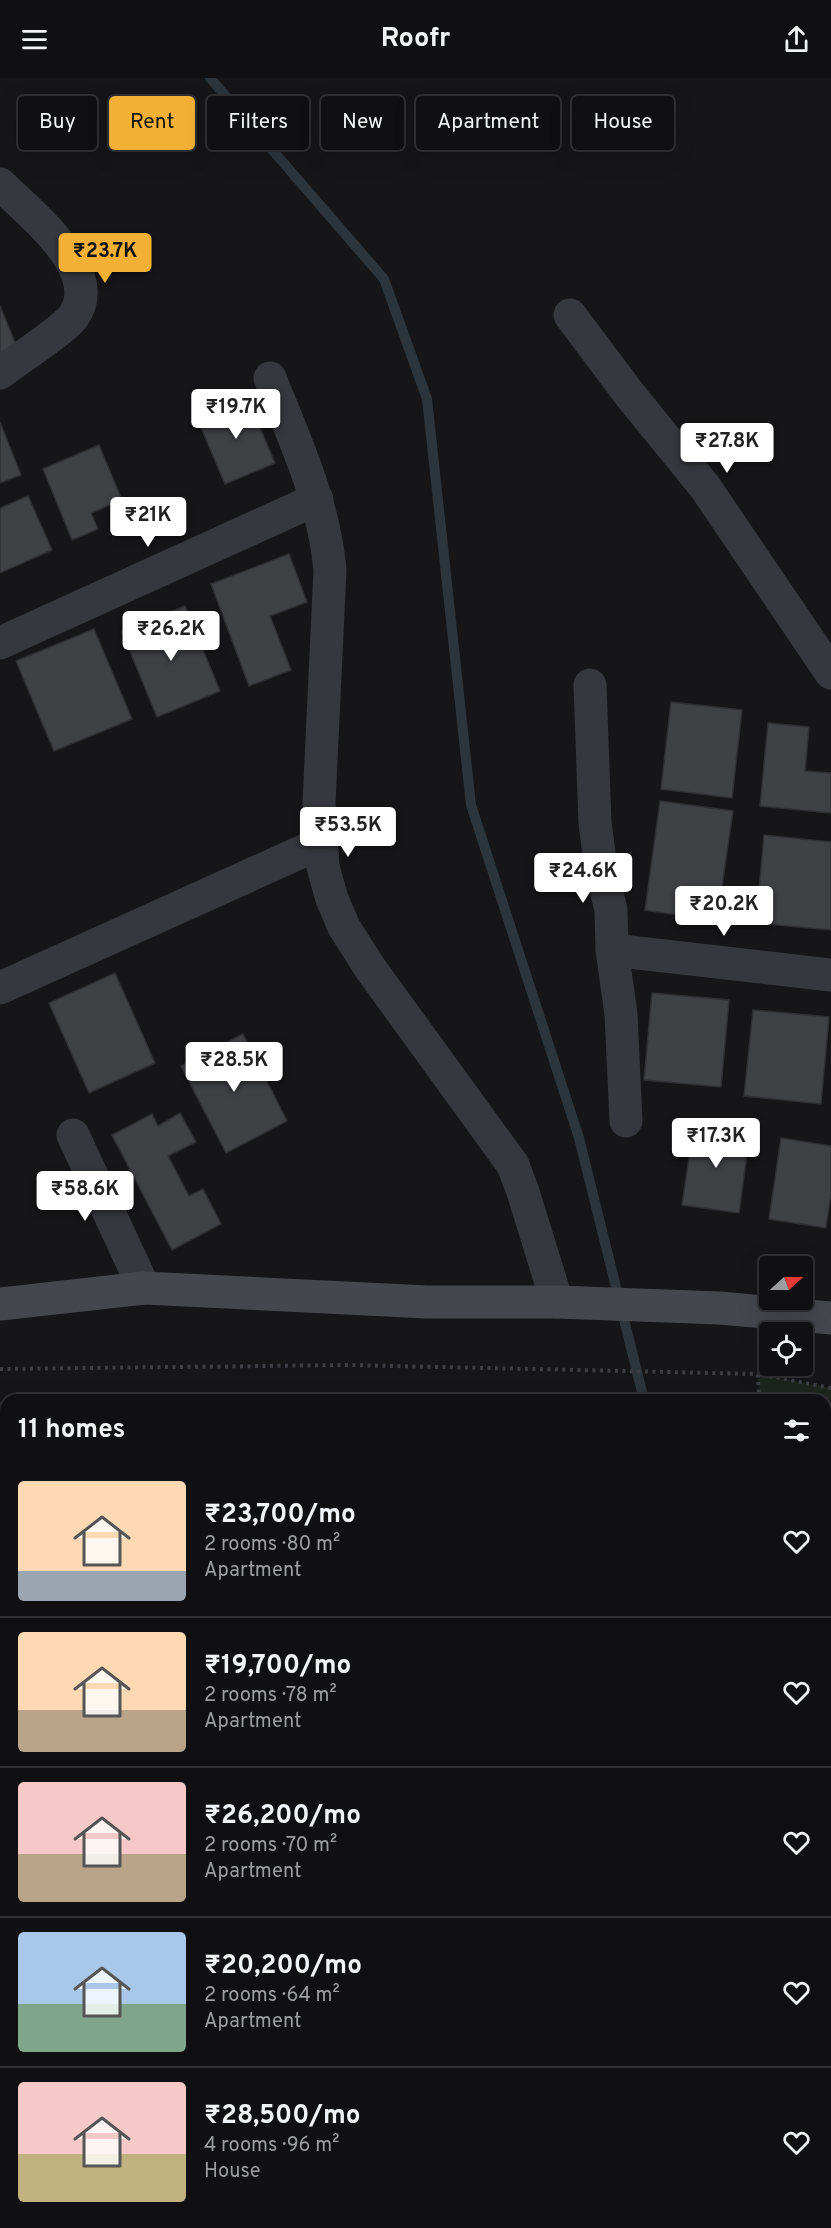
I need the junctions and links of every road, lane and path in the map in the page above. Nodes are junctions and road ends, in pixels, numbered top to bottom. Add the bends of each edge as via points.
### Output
1 (0, 184) edge
2 (570, 315) dead end
3 (0, 372) edge
4 (270, 378) dead end
5 (317, 499) junction
6 (0, 643) edge
7 (831, 673) edge
8 (590, 685) dead end
9 (321, 843) junction
10 (612, 950) junction
11 (831, 975) edge
12 (0, 988) edge
13 (626, 1121) dead end
14 (73, 1135) dead end
15 (144, 1288) junction
16 (557, 1302) junction
17 (0, 1304) edge
18 (831, 1318) edge
19 (0, 1369) edge
20 (758, 1374) junction
21 (831, 1388) edge
22 (759, 1394) edge

1 - 3 street via 76,266 79,306 71,319
2 - 7 street via 705,487
4 - 5 street
5 - 6 street
5 - 9 street via 327,536 330,570 319,803
8 - 10 street via 595,823 611,910
9 - 12 street
9 - 16 street via 326,878 344,927 513,1166
10 - 11 street
10 - 13 street via 621,1014
14 - 15 street
15 - 16 main road via 428,1302
15 - 17 main road
16 - 18 main road via 720,1308
19 - 20 path via 349,1365
20 - 21 path
20 - 22 path

